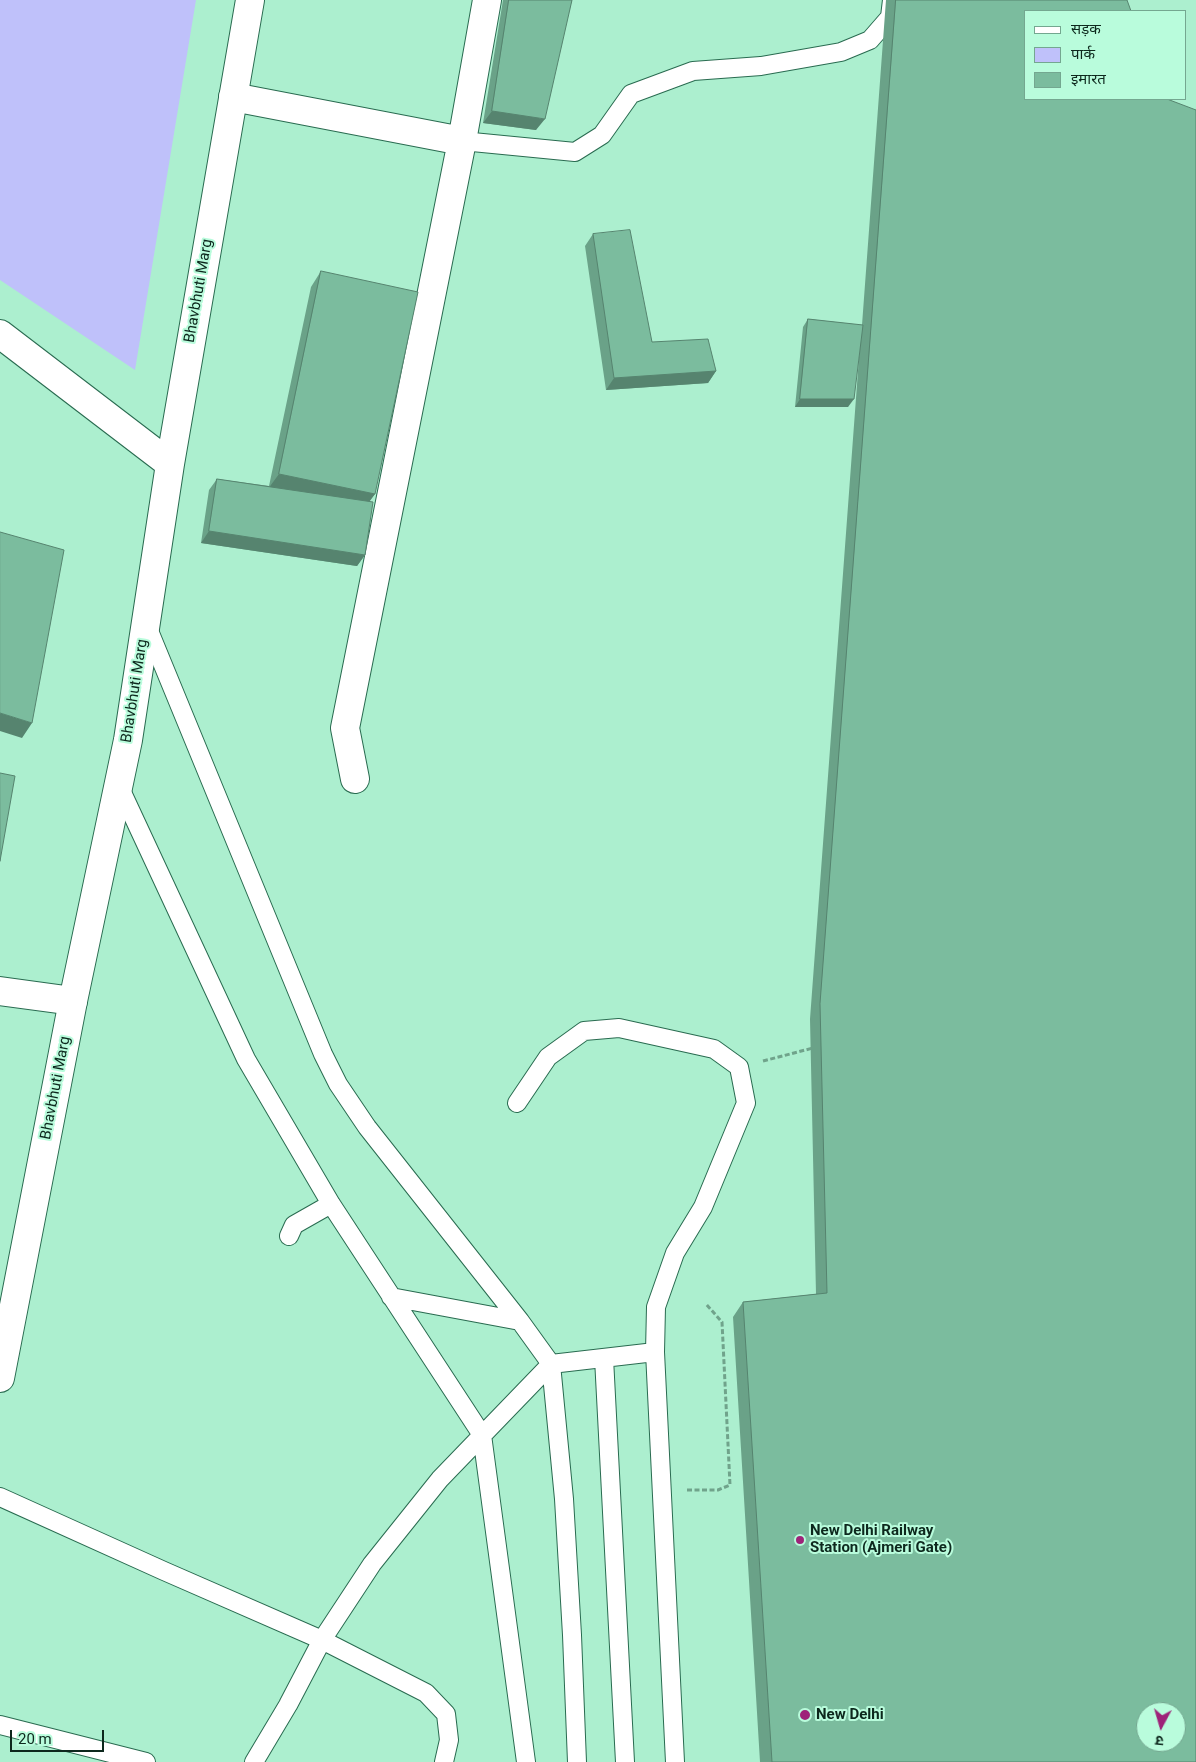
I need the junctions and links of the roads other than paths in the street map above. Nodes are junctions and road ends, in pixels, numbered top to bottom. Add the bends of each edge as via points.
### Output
1 (250, 0) edge
2 (488, 0) edge
3 (892, 0) edge
4 (232, 97) junction
5 (462, 141) junction
6 (0, 334) edge
7 (170, 464) junction
8 (146, 624) junction
9 (355, 779) dead end
10 (119, 785) junction
11 (0, 991) edge
12 (73, 1001) junction
13 (517, 1104) dead end
14 (331, 1204) junction
15 (289, 1236) dead end
16 (390, 1297) junction
17 (520, 1321) junction
18 (655, 1352) junction
19 (604, 1358) junction
20 (551, 1364) junction
21 (0, 1378) edge
22 (482, 1436) junction
23 (0, 1497) edge
24 (322, 1640) junction
25 (0, 1725) edge
26 (146, 1762) edge
27 (254, 1762) edge
28 (444, 1762) edge
29 (526, 1762) edge
30 (577, 1762) edge
31 (625, 1762) edge
32 (675, 1762) edge

1 - 4 street, Bhavbhuti Marg
2 - 5 street
3 - 5 lane via 890,17 870,40 841,52 760,66 693,71 631,94 602,135 575,152
4 - 5 street
4 - 7 street, Bhavbhuti Marg
5 - 9 street via 345,728
6 - 7 street
7 - 8 street, Bhavbhuti Marg
8 - 10 street, Bhavbhuti Marg
8 - 17 lane via 338,1084 367,1127
10 - 12 street, Bhavbhuti Marg
10 - 14 lane via 246,1059
11 - 12 street
12 - 21 street, Bhavbhuti Marg
13 - 18 lane via 548,1057 584,1031 619,1028 714,1049 739,1068 746,1103 703,1207 675,1253 656,1307
14 - 15 lane via 294,1225
14 - 16 lane
16 - 17 lane
16 - 22 lane
17 - 20 lane
18 - 19 lane
18 - 32 lane
19 - 20 lane
19 - 31 lane
20 - 22 lane
20 - 30 lane via 564,1499
22 - 24 lane via 440,1479 372,1564
22 - 29 lane
23 - 24 lane
24 - 27 lane
24 - 28 lane via 426,1693 446,1714 450,1740
25 - 26 lane

